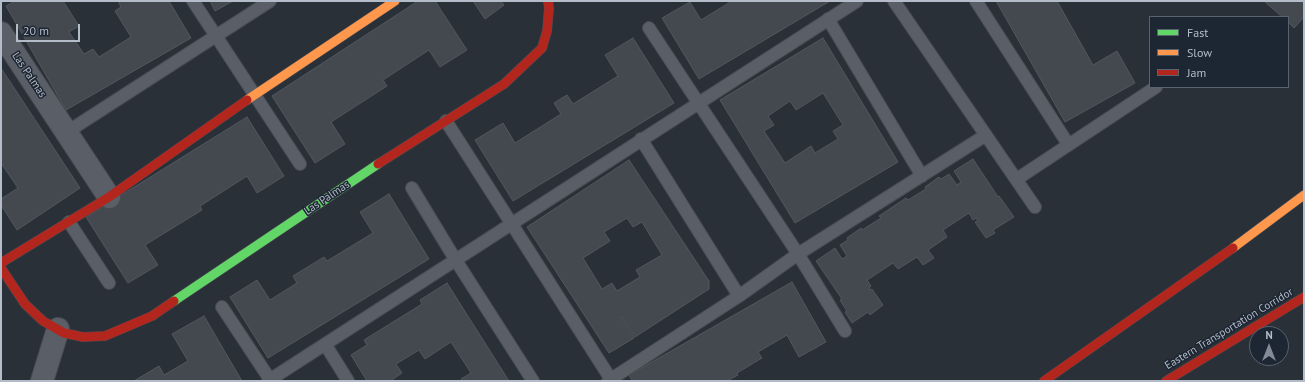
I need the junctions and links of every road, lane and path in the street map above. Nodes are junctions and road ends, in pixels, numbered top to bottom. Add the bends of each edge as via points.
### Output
1 (193, 1) edge
2 (270, 1) edge
3 (395, 1) edge
4 (548, 1) edge
5 (856, 1) edge
6 (894, 1) edge
7 (976, 1) edge
8 (828, 19) junction
9 (649, 28) dead end
10 (1, 32) edge
11 (216, 36) junction
12 (1154, 88) edge
13 (254, 95) junction
14 (699, 102) junction
15 (446, 121) junction
16 (67, 132) junction
17 (986, 135) junction
18 (641, 139) junction
19 (1068, 144) junction
20 (300, 164) dead end
21 (922, 176) junction
22 (1016, 179) junction
23 (412, 188) dead end
24 (1304, 195) edge
25 (110, 197) junction
26 (1035, 207) dead end
27 (69, 222) junction
28 (512, 223) junction
29 (798, 254) junction
30 (455, 259) junction
31 (1, 263) edge
32 (1, 268) edge
33 (109, 284) dead end
34 (739, 296) junction
35 (1304, 297) edge
36 (222, 307) dead end
37 (58, 329) junction
38 (845, 331) dead end
39 (325, 344) junction
40 (270, 380) edge
41 (610, 380) edge
42 (42, 381) edge
43 (348, 381) edge
44 (533, 381) edge
45 (1044, 381) edge
46 (1166, 381) edge

1 - 11 lane
2 - 11 lane
3 - 13 main road
4 - 15 main road, Las Palmas via 547,31 542,48 504,84
5 - 8 lane
6 - 17 lane
7 - 19 lane
8 - 14 lane
8 - 21 lane
9 - 14 lane
10 - 16 street, Las Palmas
11 - 13 lane
11 - 16 lane
12 - 19 lane
13 - 20 lane
13 - 25 main road
14 - 18 lane
14 - 29 lane
15 - 28 lane
15 - 37 main road, Las Palmas via 152,316 105,336 83,337
16 - 25 street, Las Palmas
17 - 21 lane
17 - 22 lane
18 - 28 lane
18 - 34 lane
19 - 22 lane
21 - 29 lane
22 - 26 lane
23 - 30 lane
24 - 45 main road
25 - 27 main road
27 - 31 main road
27 - 33 lane
28 - 30 lane
28 - 41 lane
29 - 34 lane
29 - 38 lane
30 - 39 lane
30 - 44 lane
32 - 37 main road, Las Palmas via 25,304 43,321
34 - 41 lane
35 - 46 main road, Eastern Transportation Corridor
36 - 40 lane
37 - 42 street
39 - 40 lane
39 - 43 lane

